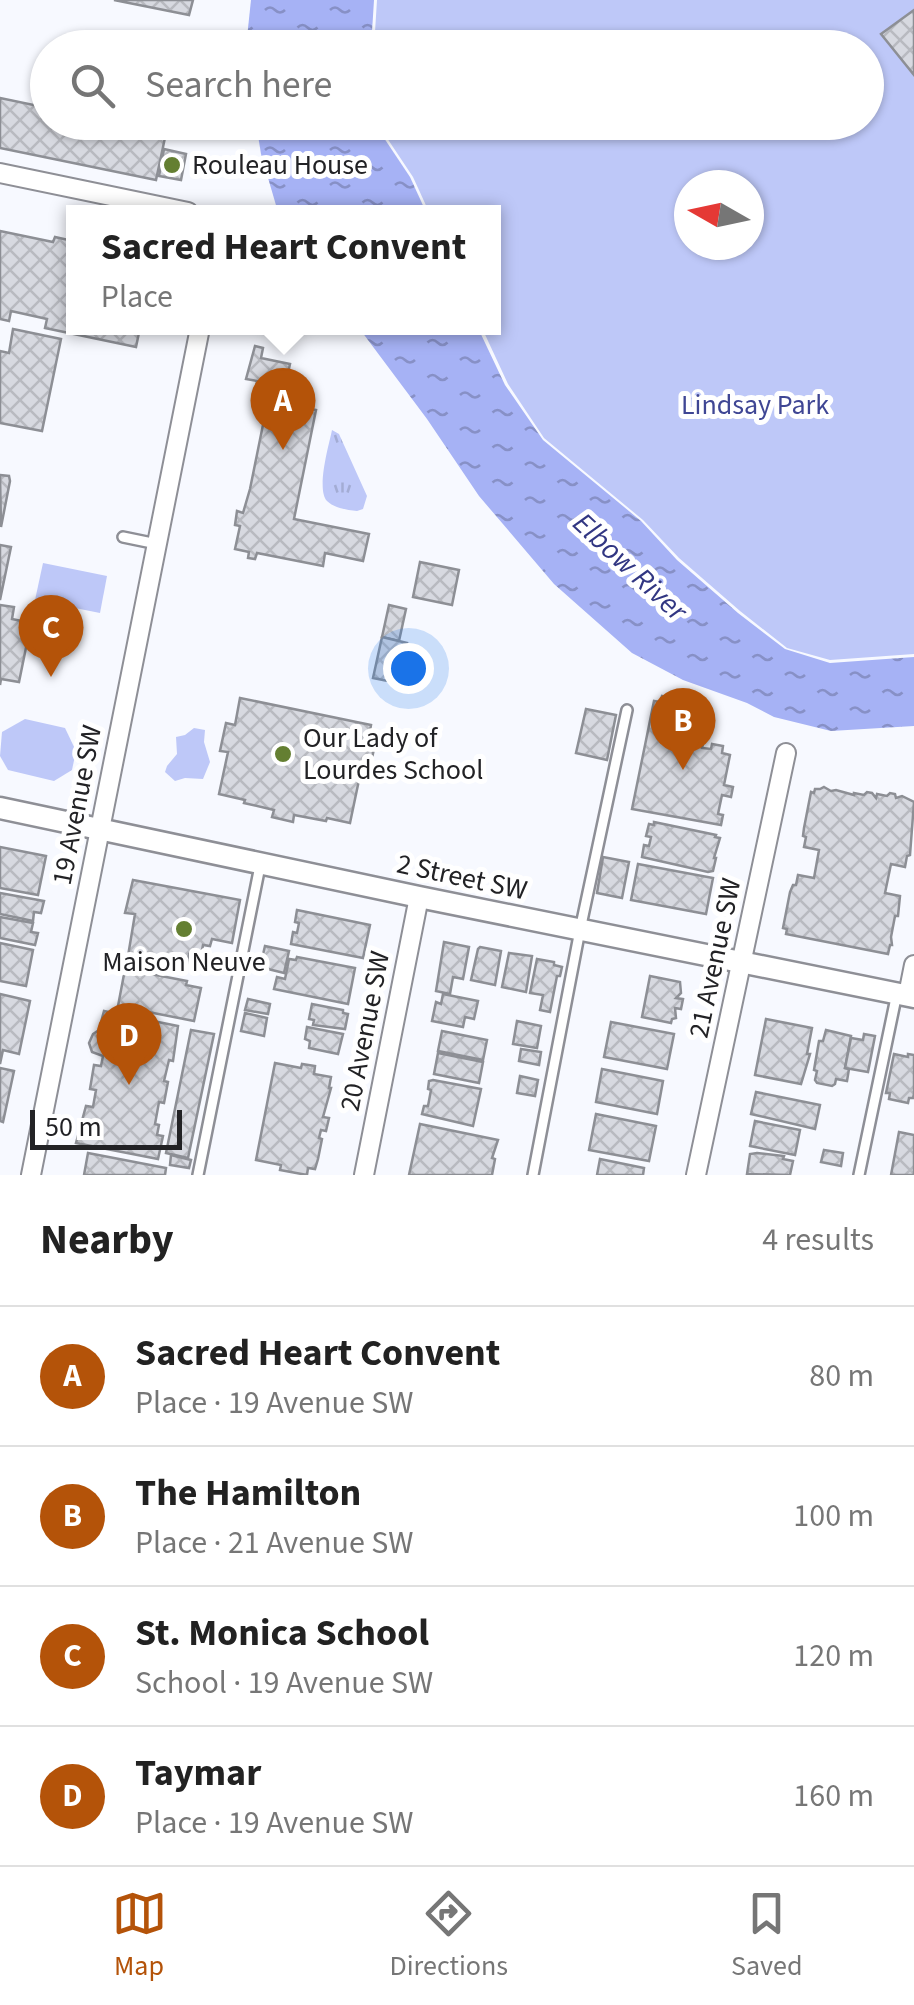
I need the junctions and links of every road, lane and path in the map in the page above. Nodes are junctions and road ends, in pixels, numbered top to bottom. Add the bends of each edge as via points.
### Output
1 (0, 173) edge
2 (154, 205) edge
3 (199, 335) edge
4 (123, 538) dead end
5 (157, 544) junction
6 (626, 710) dead end
7 (786, 753) dead end
8 (0, 808) edge
9 (100, 829) junction
10 (261, 863) junction
11 (419, 897) junction
12 (580, 930) junction
13 (742, 962) junction
14 (914, 965) edge
15 (906, 995) edge
16 (31, 1175) edge
17 (198, 1175) edge
18 (364, 1175) edge
19 (532, 1175) edge
20 (696, 1175) edge
21 (859, 1175) edge

1 - 2 street
3 - 5 street, 19 Avenue SW
4 - 5 lane
5 - 9 street, 19 Avenue SW
6 - 12 lane
7 - 13 street, 21 Avenue SW
8 - 9 street, 2 Street SW
9 - 10 street, 2 Street SW
9 - 16 street, 19 Avenue SW
10 - 11 street, 2 Street SW
10 - 17 lane
11 - 12 street, 2 Street SW
11 - 18 street, 20 Avenue SW
12 - 13 street, 2 Street SW
12 - 19 lane
13 - 15 street, 2 Street SW
13 - 20 street, 21 Avenue SW
14 - 15 street
15 - 21 lane

